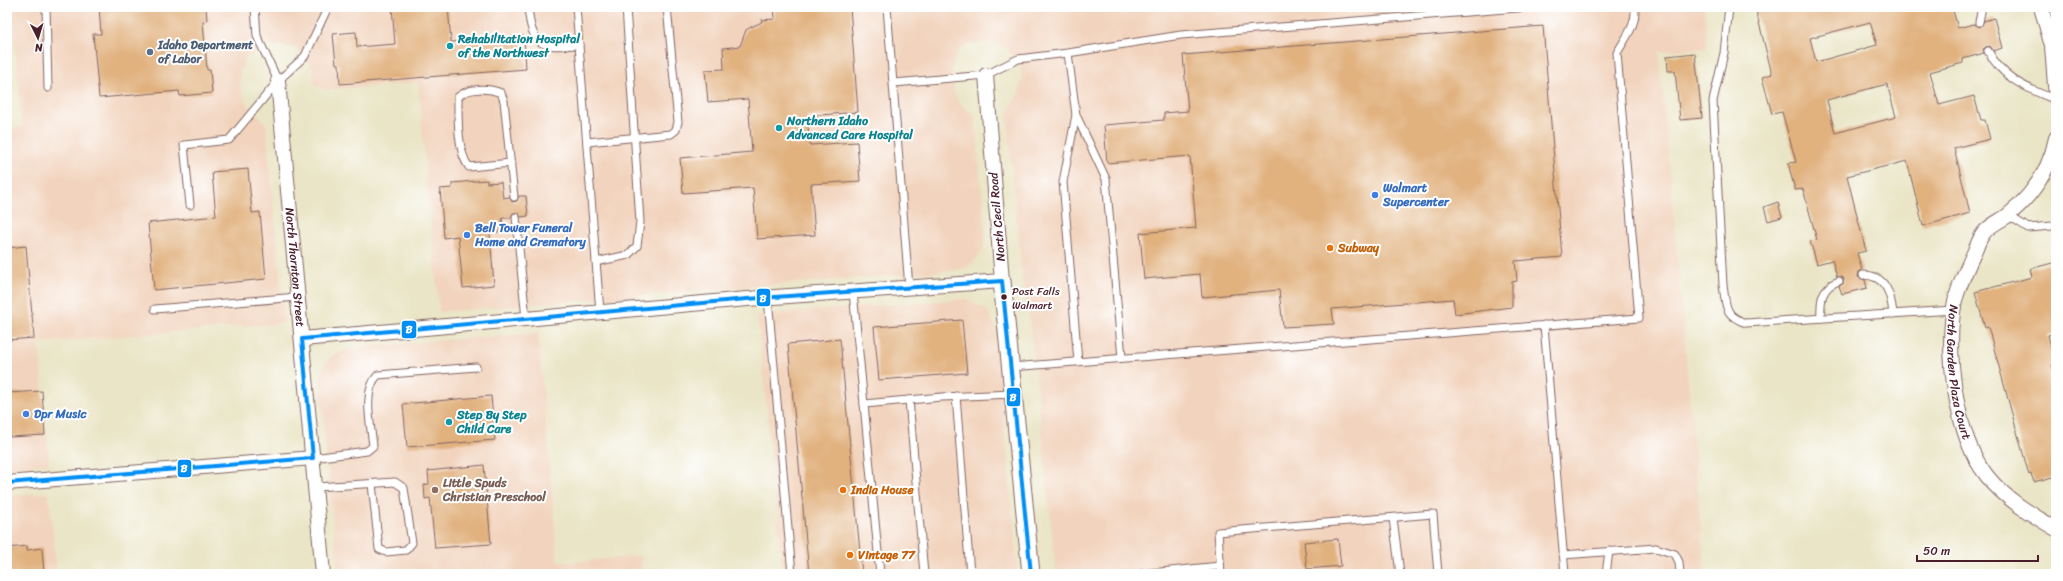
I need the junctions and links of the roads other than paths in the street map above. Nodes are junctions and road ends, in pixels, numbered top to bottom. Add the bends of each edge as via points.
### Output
1 (46, 7) edge
2 (255, 7) edge
3 (328, 7) edge
4 (528, 7) edge
5 (576, 7) edge
6 (626, 7) edge
7 (667, 7) edge
8 (888, 7) edge
9 (1530, 7) edge
10 (1634, 7) edge
11 (1729, 7) edge
12 (1982, 7) edge
13 (2041, 7) edge
14 (1979, 22) dead end
15 (579, 45) junction
16 (1988, 51) dead end
17 (1068, 53) junction
18 (986, 76) junction
19 (278, 81) junction
20 (894, 83) junction
21 (48, 88) dead end
22 (2056, 99) edge
23 (1076, 115) junction
24 (634, 138) junction
25 (2056, 138) edge
26 (587, 142) junction
27 (510, 163) junction
28 (514, 197) dead end
29 (190, 205) dead end
30 (2008, 215) junction
31 (516, 217) dead end
32 (2052, 226) dead end
33 (596, 262) junction
34 (1863, 275) dead end
35 (1002, 281) junction
36 (1839, 281) dead end
37 (908, 288) junction
38 (853, 292) junction
39 (298, 297) junction
40 (768, 298) junction
41 (155, 309) dead end
42 (1954, 310) junction
43 (600, 312) junction
44 (1893, 314) junction
45 (1821, 318) junction
46 (526, 319) junction
47 (1544, 325) junction
48 (302, 339) junction
49 (1122, 358) junction
50 (1078, 362) junction
51 (476, 367) dead end
52 (1011, 367) junction
53 (1014, 394) junction
54 (956, 396) junction
55 (909, 400) junction
56 (864, 404) junction
57 (313, 458) junction
58 (7, 483) edge
59 (372, 484) junction
60 (316, 488) junction
61 (1393, 518) junction
62 (2055, 527) edge
63 (1609, 551) junction
64 (1563, 555) junction
65 (1220, 566) junction
66 (322, 574) edge
67 (792, 574) edge
68 (880, 574) edge
69 (924, 574) edge
70 (970, 574) edge
71 (1031, 574) edge
72 (1141, 574) edge
73 (1221, 574) edge
74 (1400, 574) edge
75 (1438, 574) edge
76 (1565, 574) edge
77 (1606, 574) edge
78 (1680, 574) edge

1 - 21 lane
2 - 19 lane via 257,36
3 - 19 lane via 305,56
4 - 15 lane via 533,35 540,42 556,46
5 - 15 lane
6 - 24 lane
7 - 24 lane via 678,122 676,130 671,134
8 - 20 lane
9 - 17 lane via 1181,35
10 - 47 lane via 1636,14 1617,53 1639,318
11 - 45 lane via 1724,53 1713,101 1726,304 1729,314 1736,320 1746,323
12 - 14 lane
13 - 22 street via 2052,46
15 - 26 lane
16 - 22 lane via 1995,64 2005,74 2023,86
17 - 18 lane via 1018,59
17 - 23 lane
18 - 20 lane
18 - 35 street, North Cecil Road
19 - 29 lane via 229,140 184,144
19 - 39 street, North Thornton Street
20 - 37 lane
23 - 49 lane via 1106,179
23 - 50 lane via 1063,182
24 - 26 lane
24 - 33 lane via 640,222 637,246 628,255
25 - 30 street, North Garden Plaza Court via 2052,156 2033,191
26 - 33 lane
27 - 27 lane via 502,93 490,88 462,93 458,97 458,116 463,160 469,167
27 - 28 lane
30 - 32 lane via 2028,228
30 - 42 street, North Garden Plaza Court via 1983,233 1968,264
31 - 46 lane
33 - 43 lane
34 - 44 lane via 1880,279 1887,288
35 - 37 street
35 - 52 street, North Cecil Road
36 - 45 lane via 1824,290 1821,299
37 - 38 street
38 - 40 street
38 - 56 lane
39 - 41 lane
39 - 48 street, North Thornton Street
40 - 43 street
40 - 67 lane
42 - 44 lane
42 - 62 street, North Garden Plaza Court via 1952,372 1958,408 1968,441 1986,476 2010,499
43 - 46 street
44 - 45 lane
46 - 48 street
47 - 49 lane
47 - 64 lane
48 - 57 street, North Thornton Street
49 - 50 lane
50 - 52 lane
51 - 57 lane via 378,375 372,381 369,397 373,446 367,451
52 - 53 street, North Cecil Road
53 - 54 lane
53 - 71 street, North Cecil Road
54 - 55 lane
54 - 70 lane
55 - 56 lane
55 - 69 lane
56 - 68 lane
57 - 58 street
57 - 60 street, North Thornton Street
59 - 59 lane via 395,482 404,488 412,543 406,550 386,552 379,549
59 - 60 lane
60 - 66 street, North Thornton Street
61 - 65 lane via 1218,532
61 - 74 lane
61 - 75 lane via 1433,514
63 - 64 lane
63 - 77 lane
63 - 78 lane via 1656,548 1669,551 1675,554 1679,562
64 - 76 lane
65 - 72 lane
65 - 73 lane

